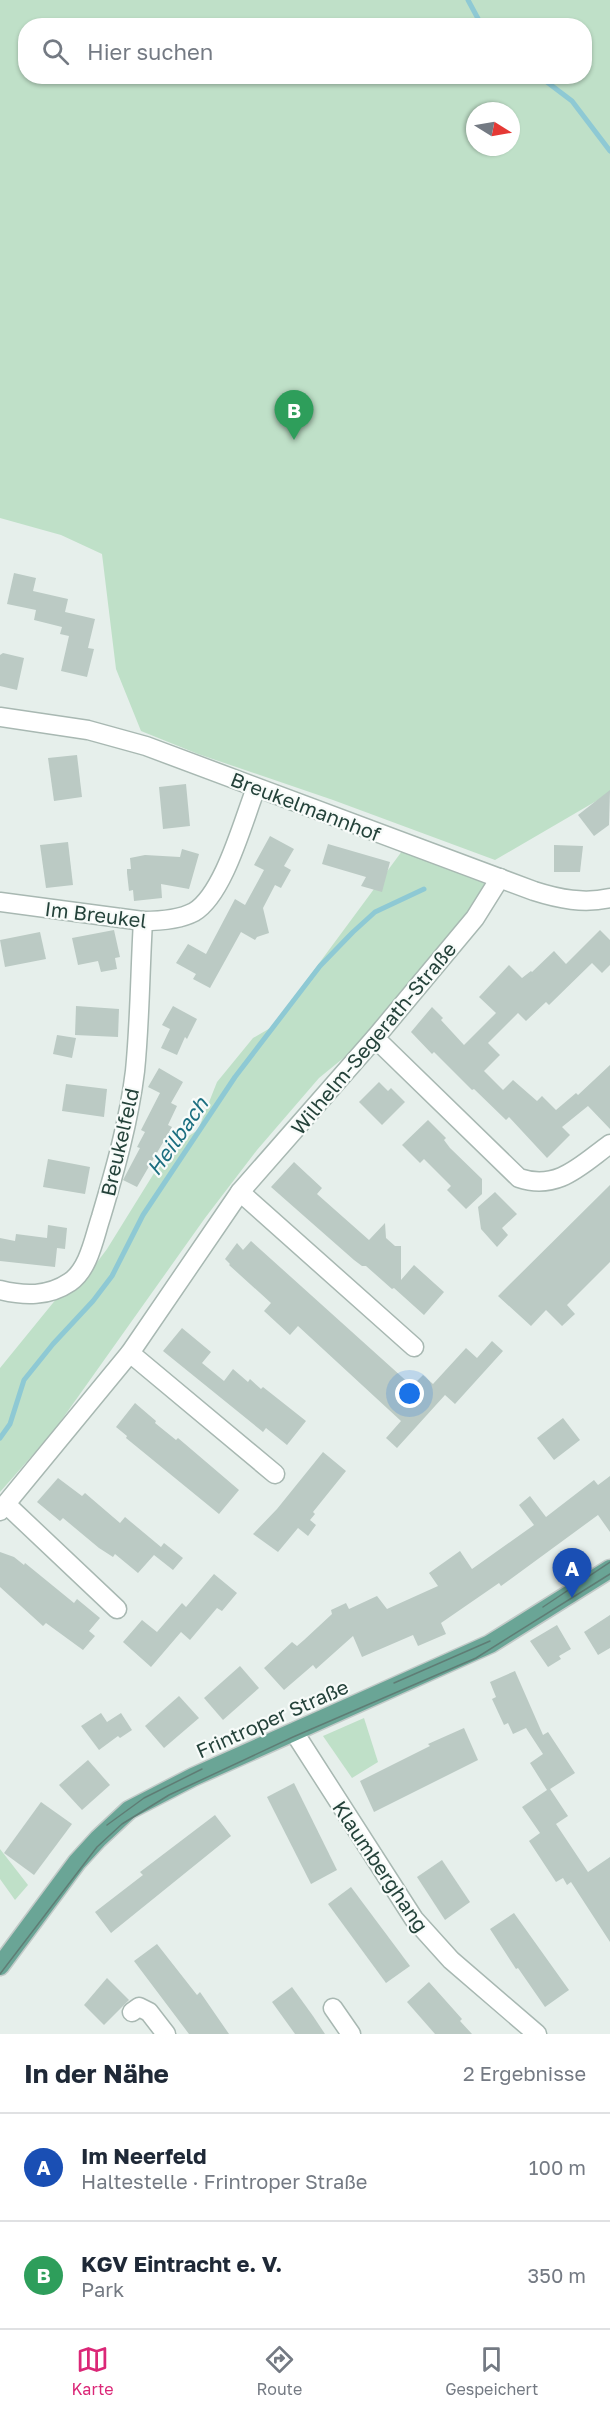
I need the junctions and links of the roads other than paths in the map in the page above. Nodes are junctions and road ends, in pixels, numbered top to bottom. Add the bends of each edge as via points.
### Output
1 (0, 717) edge
2 (256, 788) junction
3 (500, 878) junction
4 (610, 898) edge
5 (0, 902) edge
6 (143, 921) junction
7 (375, 1038) junction
8 (610, 1144) edge
9 (240, 1192) junction
10 (0, 1290) edge
11 (414, 1347) dead end
12 (130, 1353) junction
13 (275, 1474) dead end
14 (3, 1508) edge
15 (610, 1569) edge
16 (117, 1609) dead end
17 (294, 1732) junction
18 (0, 1966) edge
19 (333, 2008) dead end
20 (132, 2012) dead end
21 (166, 2034) edge
22 (351, 2034) edge
23 (537, 2034) edge

1 - 2 street, Breukelmannhof via 88,730 146,746
2 - 3 street, Breukelmannhof
2 - 6 street, Im Breukel via 219,884 208,900 193,912 176,918
3 - 4 street, Breukelmannhof via 559,899
3 - 7 street, Wilhelm-Segerath-Straße via 475,918
5 - 6 street, Im Breukel
6 - 10 street, Breukelfeld via 135,1071 125,1129 88,1257 71,1281 51,1291 35,1295
7 - 8 street via 519,1178 554,1181
7 - 9 street, Wilhelm-Segerath-Straße
9 - 11 street
9 - 12 street, Wilhelm-Segerath-Straße
12 - 13 street
12 - 14 street, Wilhelm-Segerath-Straße
14 - 16 street, Wilhelm-Segerath-Straße
15 - 17 main road, Frintroper Straße via 490,1644
17 - 18 main road, Frintroper Straße via 161,1792 117,1820 77,1862
17 - 23 street, Klaumberghang via 414,1919 451,1960
19 - 22 street
20 - 21 street via 139,2007 146,2009

